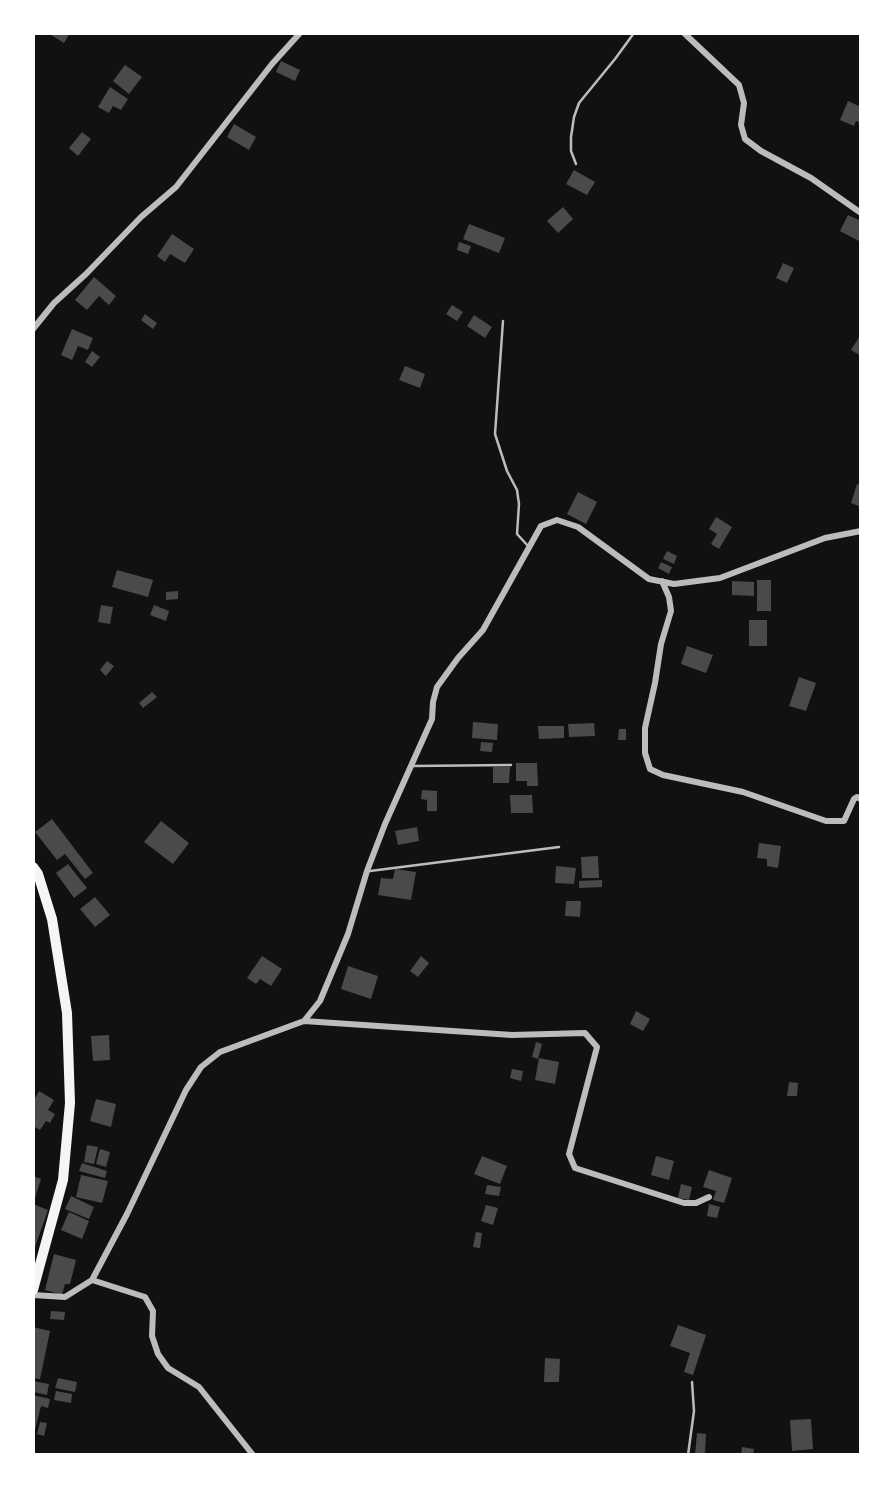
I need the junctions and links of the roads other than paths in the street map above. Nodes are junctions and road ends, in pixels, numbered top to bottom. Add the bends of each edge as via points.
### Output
1 (300, 33) edge
2 (634, 33) edge
3 (684, 33) edge
4 (576, 164) dead end
5 (861, 213) edge
6 (503, 321) dead end
7 (33, 329) edge
8 (861, 531) edge
9 (529, 547) junction
10 (662, 582) junction
11 (511, 765) dead end
12 (412, 766) junction
13 (861, 799) edge
14 (559, 847) dead end
15 (33, 867) edge
16 (367, 871) junction
17 (304, 1021) junction
18 (709, 1197) dead end
19 (92, 1280) junction
20 (33, 1292) edge
21 (692, 1382) dead end
22 (253, 1455) edge
23 (688, 1455) edge

1 - 7 street via 176,187 54,303
2 - 4 lane via 579,103 571,137
3 - 5 street via 739,85 745,139
6 - 9 lane via 495,434 517,491 517,534
8 - 10 street via 825,538 720,578
9 - 10 street via 541,526 557,520 578,527 649,579
9 - 12 street via 483,630 437,687 432,719
10 - 13 street via 671,611 645,728 650,769 743,792 826,821 844,821 853,799
11 - 12 lane
12 - 16 street
14 - 16 lane
15 - 20 main road via 52,919 67,1013 70,1103 63,1180
16 - 17 street via 348,934 320,1001
17 - 18 street via 512,1035 585,1033 597,1046 569,1154 575,1168 684,1203
17 - 19 street via 220,1052 201,1067
19 - 20 street via 65,1297
19 - 22 street via 145,1297 153,1311 152,1336 158,1354 168,1368 199,1387
21 - 23 lane via 694,1410

